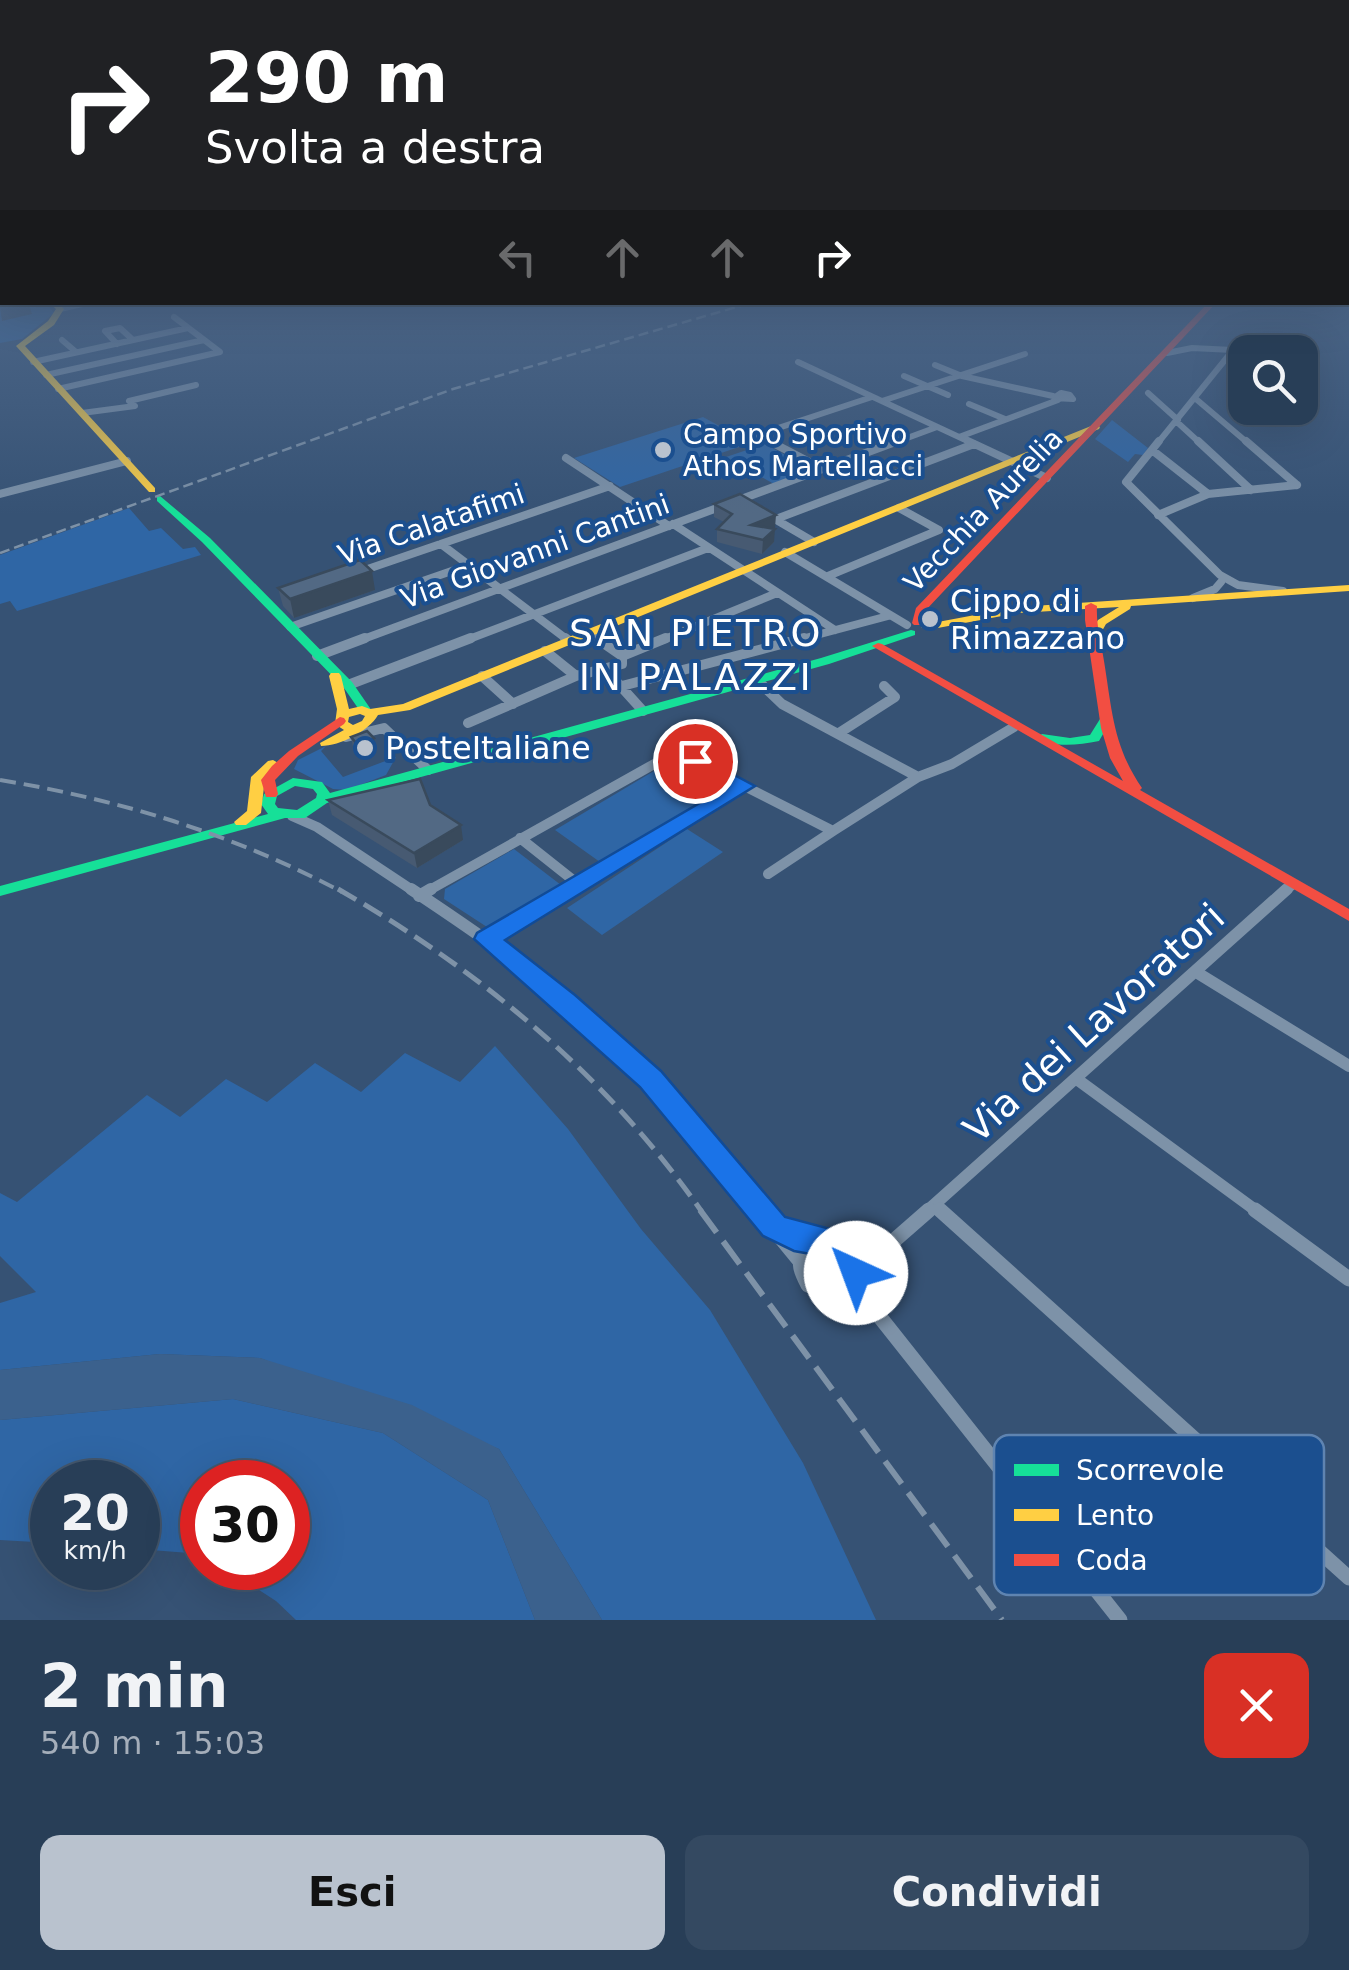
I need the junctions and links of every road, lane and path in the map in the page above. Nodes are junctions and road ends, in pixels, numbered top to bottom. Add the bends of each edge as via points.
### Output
1 (35, 364) edge
2 (100, 364) edge
3 (169, 364) edge
4 (801, 364) edge
5 (998, 364) edge
6 (1162, 364) edge
7 (1223, 364) edge
8 (935, 365) dead end
9 (46, 376) junction
10 (904, 376) dead end
11 (962, 376) junction
12 (196, 385) dead end
13 (929, 386) junction
14 (58, 389) junction
15 (1148, 393) dead end
16 (948, 395) dead end
17 (872, 397) junction
18 (1196, 399) junction
19 (882, 401) junction
20 (969, 404) dead end
21 (86, 417) junction
22 (1005, 420) junction
23 (1177, 421) junction
24 (937, 427) junction
25 (1096, 427) junction
26 (959, 437) junction
27 (974, 444) junction
28 (1058, 444) junction
29 (1077, 450) junction
30 (1152, 450) junction
31 (566, 458) dead end
32 (128, 461) junction
33 (1015, 463) junction
34 (823, 469) junction
35 (1046, 478) junction
36 (610, 486) junction
37 (1251, 490) junction
38 (0, 494) edge
39 (1208, 494) junction
40 (742, 500) junction
41 (900, 508) junction
42 (1158, 515) junction
43 (776, 520) junction
44 (671, 525) junction
45 (814, 542) junction
46 (441, 544) junction
47 (708, 548) junction
48 (785, 552) junction
49 (469, 565) junction
50 (742, 570) junction
51 (351, 575) edge
52 (828, 576) junction
53 (1224, 579) junction
54 (500, 588) junction
55 (1349, 588) edge
56 (1290, 592) junction
57 (777, 593) junction
58 (1240, 595) junction
59 (285, 597) edge
60 (1190, 599) junction
61 (1145, 602) junction
62 (266, 604) junction
63 (1093, 606) junction
64 (533, 614) junction
65 (888, 616) junction
66 (290, 627) junction
67 (916, 627) junction
68 (1098, 629) junction
69 (836, 630) junction
70 (588, 633) junction
71 (568, 641) junction
72 (878, 646) junction
73 (544, 651) junction
74 (316, 656) junction
75 (622, 656) junction
76 (606, 670) junction
77 (334, 675) junction
78 (482, 676) junction
79 (576, 676) junction
80 (758, 680) junction
81 (348, 686) junction
82 (622, 686) junction
83 (884, 686) dead end
84 (513, 704) junction
85 (368, 712) junction
86 (642, 712) junction
87 (340, 719) junction
88 (1104, 722) junction
89 (468, 723) dead end
90 (1014, 726) junction
91 (358, 728) junction
92 (839, 734) junction
93 (335, 738) junction
94 (286, 755) junction
95 (428, 770) junction
96 (918, 777) junction
97 (302, 781) junction
98 (744, 786) junction
99 (271, 794) junction
100 (1146, 799) junction
101 (318, 804) junction
102 (286, 815) junction
103 (236, 825) junction
104 (317, 827) junction
105 (833, 830) junction
106 (520, 838) junction
107 (768, 874) dead end
108 (578, 884) junction
109 (1293, 884) junction
110 (0, 891) edge
111 (419, 896) junction
112 (1349, 916) edge
113 (486, 939) junction
114 (1196, 972) junction
115 (1349, 1066) edge
116 (1078, 1080) junction
117 (936, 1206) junction
118 (774, 1226) junction
119 (816, 1242) junction
120 (842, 1245) junction
121 (888, 1248) junction
122 (800, 1260) junction
123 (855, 1278) junction
124 (1349, 1279) edge
125 (835, 1293) junction
126 (869, 1308) junction
127 (1190, 1435) edge
128 (994, 1463) edge
129 (1324, 1555) edge
130 (1349, 1578) edge
131 (1100, 1595) edge
132 (1120, 1620) edge

1 - 9 main road
2 - 9 street
3 - 14 street
4 - 17 street
5 - 11 street
6 - 25 main road, Vecchia Aurelia
7 - 18 street
8 - 11 street
9 - 14 main road
10 - 13 street
11 - 13 street
11 - 22 street via 1056,398
12 - 21 street
13 - 16 street
13 - 19 street
14 - 21 main road
15 - 23 street
17 - 19 street
17 - 34 street via 756,435
18 - 23 street
18 - 37 street via 1297,485
19 - 24 street
20 - 22 street
21 - 32 main road
22 - 26 street
23 - 30 street
23 - 37 street
24 - 26 street
24 - 34 street, Via Giovanni Cantini
25 - 28 main road
25 - 29 main road, Vecchia Aurelia
26 - 27 street
27 - 33 street
27 - 43 street
28 - 29 main road
28 - 33 main road
29 - 35 main road, Vecchia Aurelia
30 - 39 street
30 - 42 street via 1126,482
31 - 36 street
32 - 38 street
32 - 62 main road
33 - 35 street
33 - 41 main road
34 - 40 street, Via Giovanni Cantini
35 - 67 main road, Vecchia Aurelia via 920,610
36 - 44 street
36 - 46 street, Via Calatafimi
37 - 39 street
39 - 42 street
40 - 43 street
40 - 44 street, Via Giovanni Cantini
41 - 45 main road
41 - 52 street via 939,530
42 - 53 street
43 - 45 street
44 - 47 street
44 - 54 street, Via Giovanni Cantini
45 - 48 main road
46 - 49 street
46 - 51 street, Via Calatafimi
47 - 50 street
47 - 64 street
48 - 50 main road
48 - 52 street
49 - 54 street
49 - 66 street
50 - 57 street
50 - 70 main road
52 - 65 street
53 - 56 street
53 - 58 street
53 - 60 street
54 - 64 street
54 - 74 street, Via Giovanni Cantini
55 - 56 main road
56 - 58 main road
57 - 69 street
57 - 75 street
58 - 60 main road
59 - 62 street
60 - 61 main road
61 - 63 main road
61 - 68 main road via 1123,608
62 - 66 main road
63 - 67 main road
63 - 68 main road via 1089,624
64 - 71 street
64 - 81 street
65 - 67 street
65 - 69 street
66 - 74 main road
67 - 72 main road, Vecchia Aurelia
68 - 88 main road
69 - 82 street
70 - 71 main road
70 - 75 street
71 - 73 main road
72 - 80 main road, Vecchia Aurelia
72 - 90 main road
73 - 78 main road
73 - 79 street
74 - 77 main road
75 - 76 street via 622,664
76 - 79 street
76 - 82 street
77 - 81 main road
77 - 87 main road
78 - 84 street
78 - 85 main road via 406,707
79 - 84 street
80 - 86 main road, Vecchia Aurelia
80 - 92 street via 782,704
81 - 85 main road
82 - 86 street
83 - 92 street via 895,697
84 - 89 street
85 - 87 main road via 352,710
85 - 91 main road via 370,722
86 - 95 main road, Vecchia Aurelia
87 - 91 main road
87 - 94 main road
88 - 90 main road via 1094,738 1070,742
88 - 100 main road via 1117,770
90 - 96 street
90 - 100 main road
91 - 93 main road
92 - 96 street
93 - 95 street via 381,727
93 - 97 main road via 291,764 288,770
94 - 99 main road via 270,773
94 - 103 main road via 258,776 254,814
95 - 101 main road, Vecchia Aurelia
96 - 105 street
97 - 99 main road
97 - 101 main road via 324,794
98 - 105 street
98 - 106 street via 695,761 665,758
98 - 108 street
99 - 102 main road via 270,808
100 - 109 main road
101 - 102 main road, Vecchia Aurelia
101 - 104 street
102 - 103 main road, Vecchia Aurelia
102 - 104 street
103 - 110 main road, Vecchia Aurelia
104 - 111 street
105 - 107 street
106 - 108 street
106 - 111 street
108 - 113 street
109 - 112 main road
109 - 114 street, Via dei Lavoratori
111 - 113 street
113 - 118 street via 650,1079
114 - 115 street
114 - 116 street, Via dei Lavoratori
116 - 117 street, Via dei Lavoratori
116 - 124 street
117 - 121 street, Via dei Lavoratori
117 - 127 street
118 - 119 street
118 - 122 street
119 - 120 street
119 - 122 street
120 - 121 street
120 - 123 street via 854,1257
121 - 123 street, Via dei Lavoratori
122 - 125 street via 808,1285
123 - 125 street
123 - 126 street
125 - 126 street
126 - 128 street
129 - 130 street
131 - 132 street

